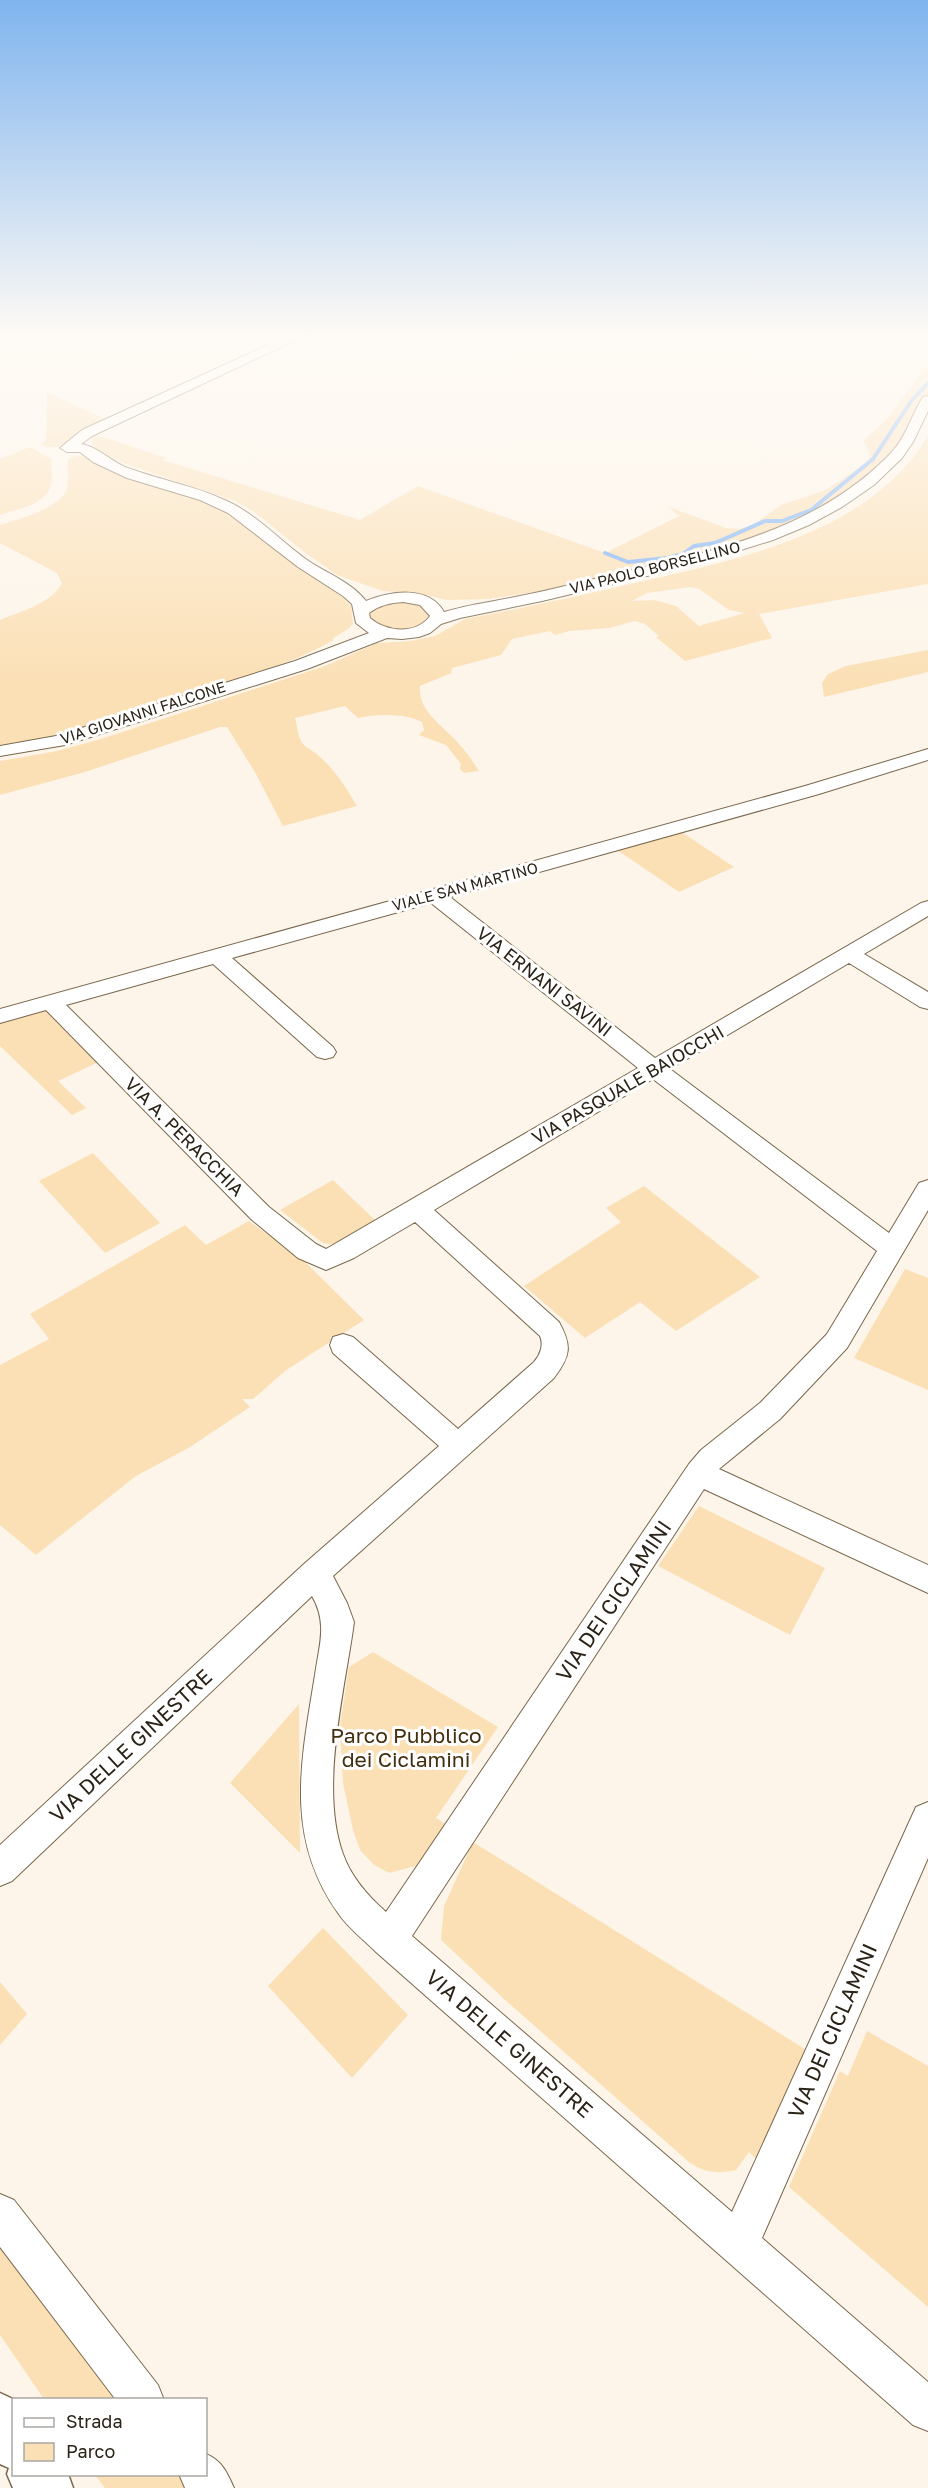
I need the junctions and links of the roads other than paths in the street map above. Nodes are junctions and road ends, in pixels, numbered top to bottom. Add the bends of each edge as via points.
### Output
1 (74, 449) edge
2 (901, 449) edge
3 (86, 451) joint
4 (318, 573) junction
5 (540, 596) junction
6 (388, 598) junction
7 (429, 604) junction
8 (362, 616) junction
9 (436, 620) junction
10 (386, 633) junction
11 (285, 669) junction
12 (0, 751) edge
13 (928, 754) edge
14 (434, 895) junction
15 (928, 907) edge
16 (850, 954) junction
17 (217, 956) junction
18 (51, 1002) junction
19 (928, 1002) edge
20 (0, 1016) edge
21 (325, 1052) dead end
22 (655, 1068) junction
23 (928, 1189) edge
24 (417, 1209) junction
25 (892, 1249) junction
26 (326, 1260) joint
27 (343, 1345) dead end
28 (458, 1446) junction
29 (699, 1473) junction
30 (315, 1573) junction
31 (928, 1580) edge
32 (928, 1819) edge
33 (0, 1869) edge
34 (389, 1939) junction
35 (0, 2214) edge
36 (739, 2243) junction
37 (141, 2398) edge
38 (928, 2410) edge
39 (0, 2421) edge
40 (12, 2439) edge
41 (36, 2476) edge
42 (202, 2476) edge
43 (45, 2488) edge
44 (212, 2488) edge

1 - 3 street
2 - 5 street, VIA PAOLO BORSELLINO via 877,476 810,519 682,564
3 - 4 street via 115,466 235,510
4 - 6 street, VIA PAOLO BORSELLINO
4 - 8 street via 356,598
5 - 7 street, VIA PAOLO BORSELLINO
5 - 9 street, VIA PAOLO BORSELLINO
6 - 7 street, VIA PAOLO BORSELLINO via 410,598
6 - 8 street, VIA GIOVANNI FALCONE via 376,601
7 - 9 street via 437,611
8 - 10 street via 371,628
8 - 11 street, VIA GIOVANNI FALCONE via 349,635
9 - 10 street, VIA PAOLO BORSELLINO via 417,632
10 - 11 street, VIA GIOVANNI FALCONE
11 - 12 street, VIA GIOVANNI FALCONE via 59,741
13 - 14 street, VIALE SAN MARTINO
14 - 17 street, VIALE SAN MARTINO
14 - 22 street, VIA ERNANI SAVINI
15 - 16 street, VIA PASQUALE BAIOCCHI
16 - 19 street
16 - 22 street, VIA PASQUALE BAIOCCHI
17 - 18 street, VIALE SAN MARTINO
17 - 21 street
18 - 20 street, VIALE SAN MARTINO
18 - 26 street, VIA A. PERACCHIA via 260,1213 307,1251
22 - 24 street, VIA PASQUALE BAIOCCHI
22 - 25 street, VIA ERNANI SAVINI
23 - 25 street, VIA DEI CICLAMINI
24 - 26 street, VIA PASQUALE BAIOCCHI
24 - 28 street, VIA DELLE GINESTRE via 550,1329 556,1341 552,1360 544,1370
25 - 29 street, VIA DEI CICLAMINI via 837,1341 770,1412 711,1458
27 - 28 street
28 - 30 street, VIA DELLE GINESTRE
29 - 31 street
29 - 34 street, VIA DEI CICLAMINI
30 - 33 street, VIA DELLE GINESTRE
30 - 34 street, VIA DELLE GINESTRE via 338,1622 316,1769 321,1842 350,1901
32 - 36 street, VIA DEI CICLAMINI
34 - 36 street, VIA DELLE GINESTRE
35 - 37 street
36 - 38 street, VIA DELLE GINESTRE
39 - 40 highway
41 - 43 highway
42 - 44 street

